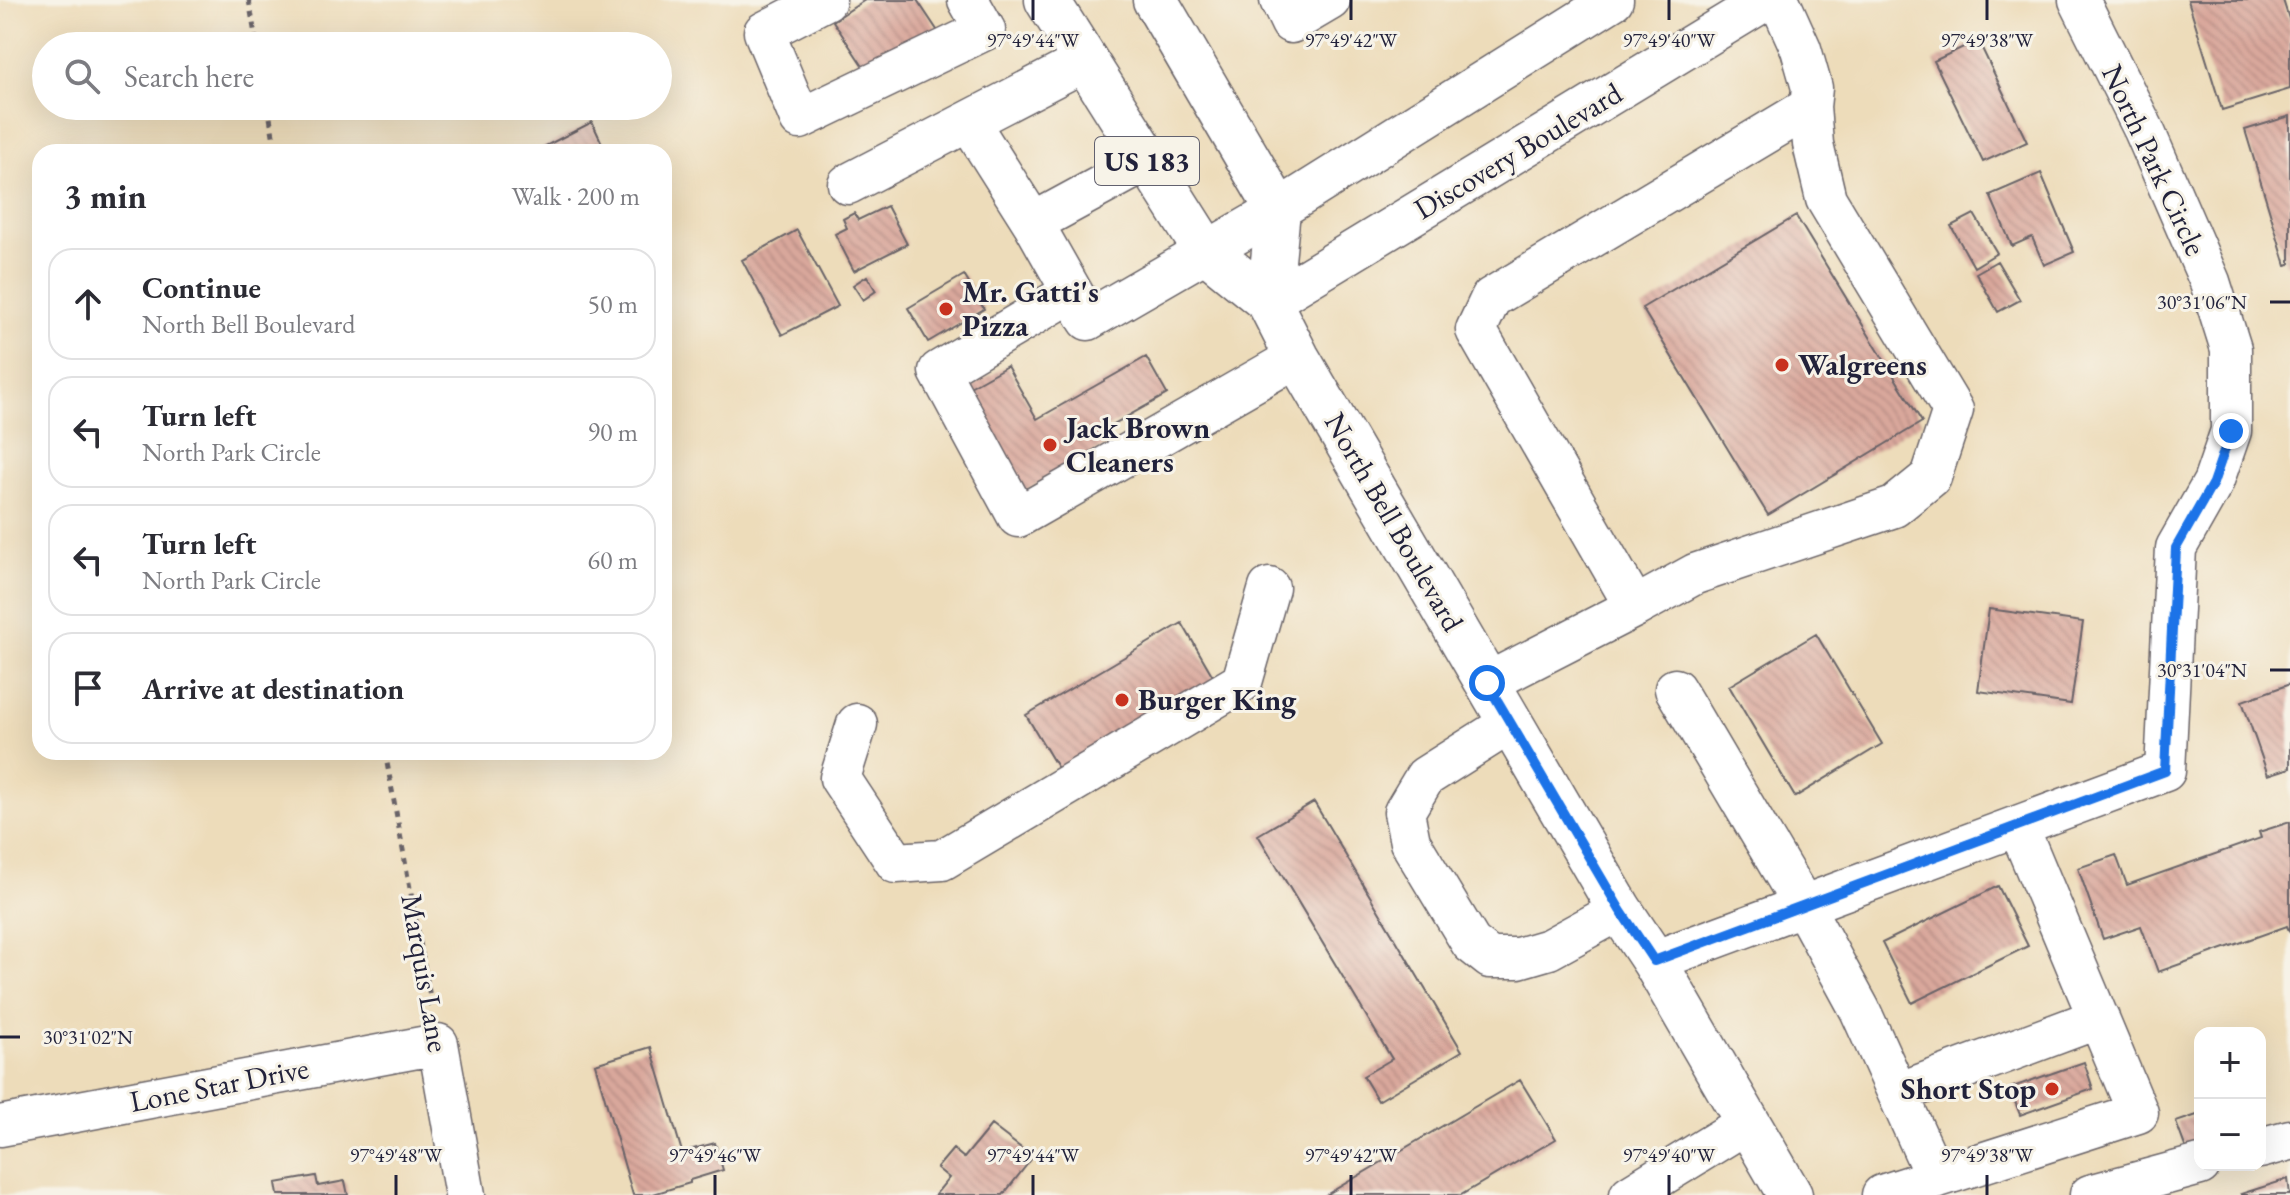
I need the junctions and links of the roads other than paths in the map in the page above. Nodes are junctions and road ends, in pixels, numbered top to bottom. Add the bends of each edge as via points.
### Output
1 (826, 0) edge
2 (968, 0) edge
3 (1047, 0) edge
4 (1155, 0) edge
5 (1280, 0) edge
6 (1330, 0) edge
7 (1613, 0) edge
8 (1766, 0) edge
9 (1779, 0) edge
10 (2079, 0) edge
11 (1087, 60) junction
12 (1810, 107) junction
13 (969, 122) junction
14 (1147, 161) junction
15 (848, 184) dead end
16 (1278, 210) junction
17 (1033, 223) junction
18 (1205, 250) junction
19 (1072, 292) junction
20 (1269, 302) junction
21 (1297, 357) junction
22 (1269, 588) dead end
23 (1635, 607) junction
24 (1487, 683) junction
25 (1675, 689) dead end
26 (1512, 722) junction
27 (857, 724) dead end
28 (2018, 826) junction
29 (1804, 907) junction
30 (1620, 910) junction
31 (1654, 961) junction
32 (2099, 1018) junction
33 (438, 1044) joint
34 (1898, 1093) junction
35 (1747, 1123) junction
36 (0, 1126) edge
37 (2290, 1140) edge
38 (2266, 1146) edge
39 (2194, 1167) edge
40 (1936, 1178) junction
41 (465, 1195) edge
42 (1630, 1195) edge
43 (1790, 1195) edge
44 (1882, 1195) edge
45 (2090, 1195) edge

1 - 2 street via 764,32 800,119 985,30
3 - 11 main road, North Bell Boulevard / US 183
4 - 16 main road, US 183
5 - 6 street via 1291,23
7 - 16 street
8 - 20 street, Discovery Boulevard
9 - 12 street via 1801,49 1812,88
10 - 28 street, North Park Circle via 2144,130 2210,282 2231,349 2231,431 2213,483 2176,548 2165,771
11 - 13 street
11 - 14 main road, North Bell Boulevard / US 183
12 - 23 street via 1491,298 1476,330
12 - 23 street via 1826,199 1953,410 1931,477 1894,507 1695,574
13 - 15 street
13 - 17 street
14 - 17 street
14 - 18 main road, North Bell Boulevard / US 183
16 - 18 street
16 - 20 main road
17 - 19 street
18 - 19 street via 1088,320
18 - 20 main road, North Bell Boulevard / US 183
19 - 21 street via 939,371 1018,517
20 - 21 main road, North Bell Boulevard / US 183
21 - 24 main road, North Bell Boulevard / US 183
22 - 27 street via 1242,682 942,860 896,863 840,778
23 - 24 street
24 - 26 main road, North Bell Boulevard / US 183
25 - 29 street
26 - 30 main road, North Bell Boulevard / US 183
26 - 30 street via 1425,777 1404,812 1410,842 1471,943 1490,958 1518,958 1549,949
28 - 29 street, North Park Circle
28 - 32 street
29 - 31 street, North Park Circle
29 - 34 street
30 - 31 main road, North Bell Boulevard / US 183
31 - 35 main road, North Bell Boulevard / US 183
32 - 34 street
32 - 40 street via 2138,1113
33 - 36 street, Lone Star Drive
33 - 41 street, Marquis Lane
34 - 40 street
35 - 42 street
35 - 43 main road, North Bell Boulevard / US 183
37 - 38 street
39 - 45 street
40 - 44 street

